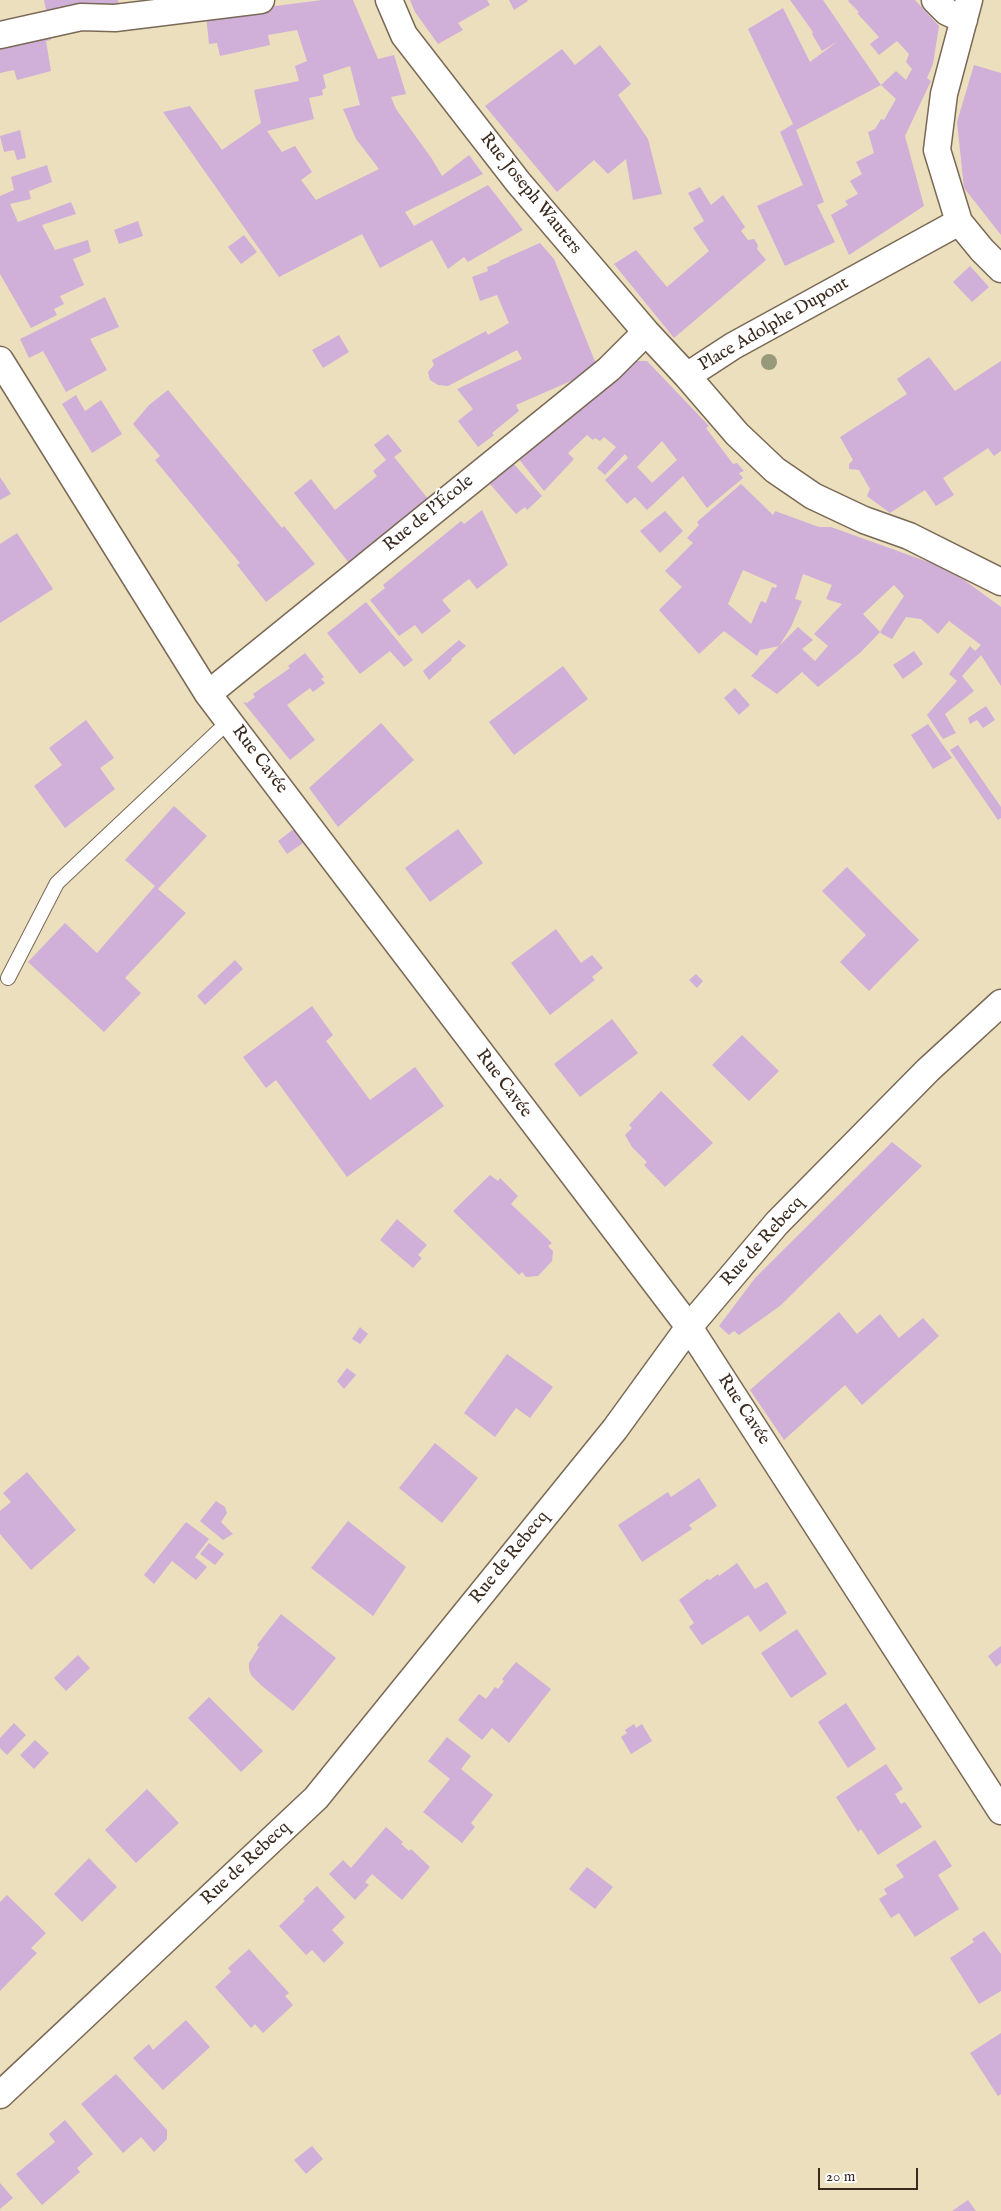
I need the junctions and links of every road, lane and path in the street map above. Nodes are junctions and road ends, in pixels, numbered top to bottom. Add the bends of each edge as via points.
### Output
1 (261, 0) edge
2 (389, 0) edge
3 (935, 0) edge
4 (966, 10) edge
5 (0, 35) edge
6 (959, 222) junction
7 (1001, 269) edge
8 (646, 332) junction
9 (0, 360) edge
10 (687, 376) junction
11 (1001, 582) edge
12 (208, 694) junction
13 (229, 721) junction
14 (8, 978) dead end
15 (1001, 1003) edge
16 (690, 1327) junction
17 (1001, 1811) edge
18 (0, 2095) edge

1 - 5 street via 115,18 81,18
2 - 8 street, Rue Joseph Wauters via 410,43 518,182
3 - 4 street via 947,12
4 - 6 street via 944,94 937,150
6 - 7 street
6 - 10 street, Place Adolphe Dupont via 732,346
8 - 10 street, Rue Joseph Wauters
8 - 12 street, Rue de l'École via 609,369
9 - 12 street, Rue Cavée
10 - 11 street, Place Adolphe Dupont via 775,470 813,496 864,520 909,536
12 - 13 street, Rue Cavée
13 - 14 lane via 57,882
13 - 16 street, Rue Cavée
15 - 16 street, Rue de Rebecq via 928,1070 777,1223
16 - 17 street, Rue Cavée
16 - 18 street, Rue de Rebecq via 615,1429 316,1798

